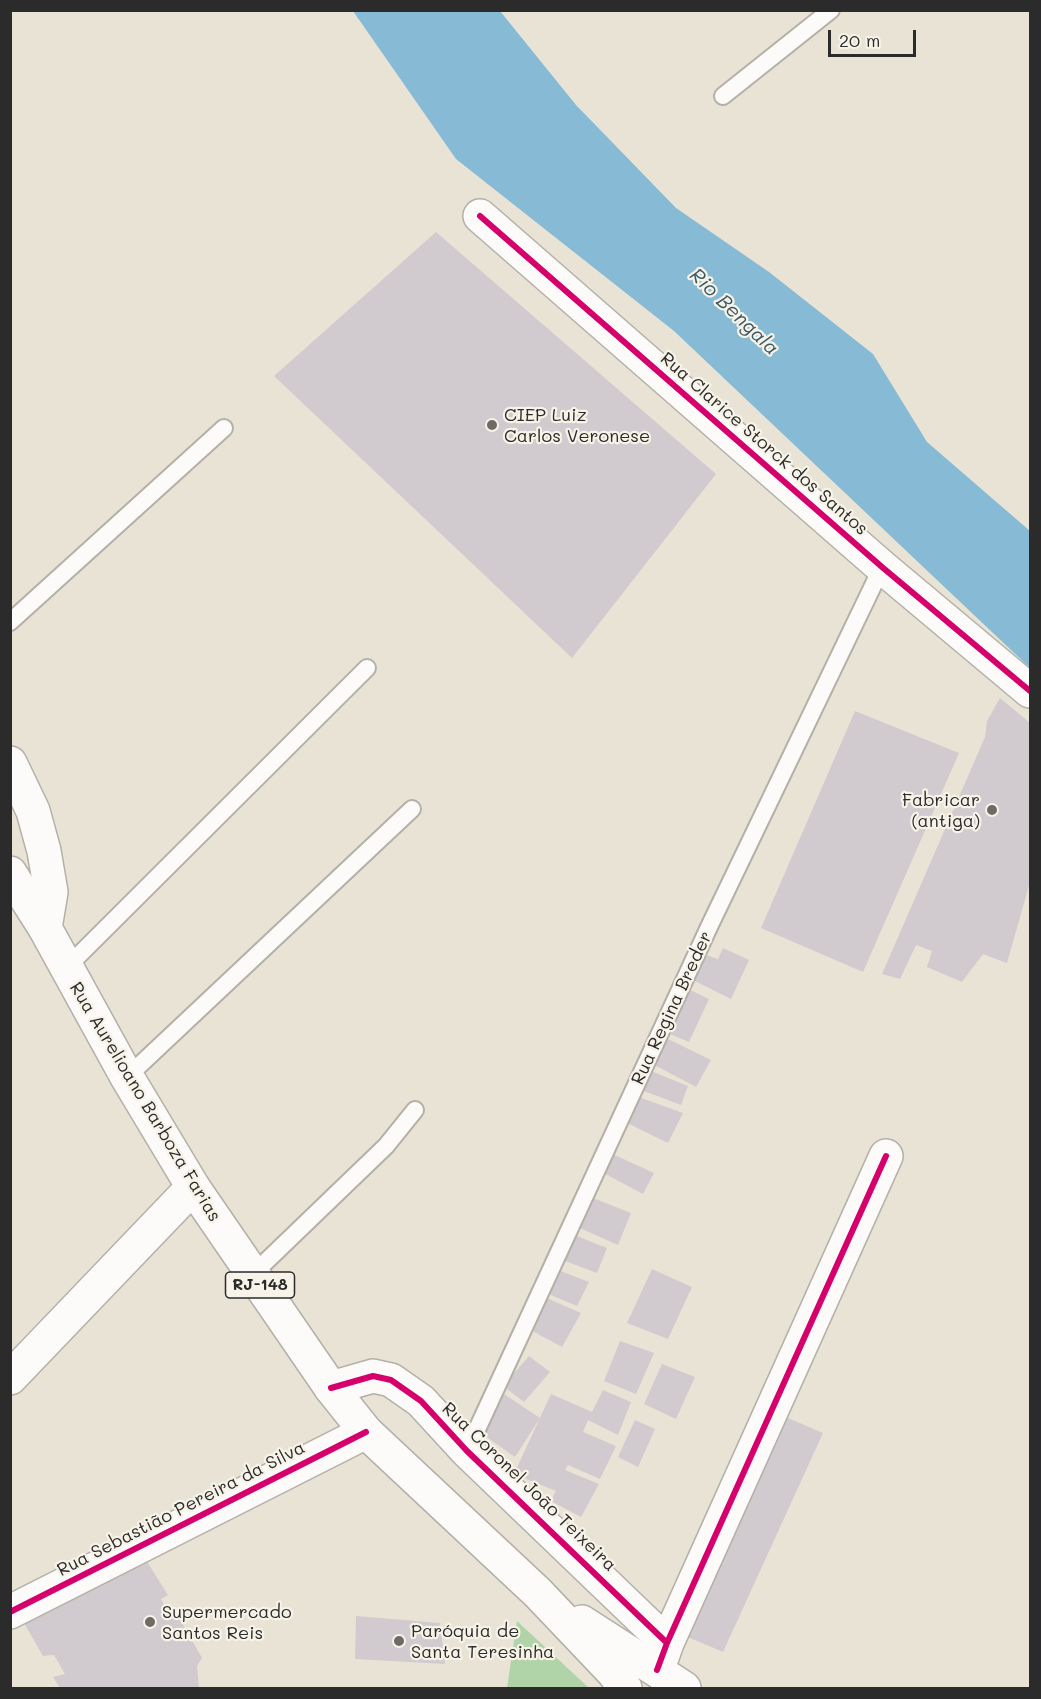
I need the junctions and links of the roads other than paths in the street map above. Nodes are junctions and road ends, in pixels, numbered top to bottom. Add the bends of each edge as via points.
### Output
1 (831, 10) edge
2 (723, 96) dead end
3 (480, 216) dead end
4 (224, 428) dead end
5 (882, 567) junction
6 (10, 622) edge
7 (367, 668) dead end
8 (1030, 691) edge
9 (10, 763) edge
10 (411, 809) dead end
11 (10, 873) edge
12 (45, 928) junction
13 (66, 968) junction
14 (127, 1077) junction
15 (415, 1110) dead end
16 (886, 1156) dead end
17 (193, 1187) junction
18 (253, 1274) junction
19 (10, 1378) edge
20 (331, 1388) junction
21 (366, 1432) junction
22 (467, 1451) junction
23 (538, 1593) junction
24 (10, 1612) edge
25 (662, 1657) junction
26 (625, 1689) edge
27 (684, 1689) edge

1 - 2 lane
3 - 5 street, Rua Clarice Storck dos Santos
4 - 6 lane
5 - 8 street, Rua Clarice Storck dos Santos
5 - 22 lane, Rua Regina Breder via 709,927
7 - 13 lane
9 - 12 street via 33,812 44,851 51,892
10 - 14 lane
11 - 12 street, RJ-148
12 - 13 street, Rua Aurelioano Barboza Farias / RJ-148
13 - 14 street, Rua Aurelioano Barboza Farias / RJ-148
14 - 17 street, Rua Aurelioano Barboza Farias / RJ-148
15 - 18 lane via 386,1146
16 - 25 street
17 - 18 street, Rua Aurelioano Barboza Farias / RJ-148
17 - 19 street
18 - 20 street, Rua Aurelioano Barboza Farias / RJ-148
20 - 21 street, Rua Aurelioano Barboza Farias / RJ-148
20 - 22 street, Rua Coronel João Teixeira via 373,1376 391,1380 421,1401
21 - 23 street, Rua Aurelioano Barboza Farias / RJ-148
21 - 24 street, Rua Sebastião Pereira da Silva
22 - 25 street, Rua Coronel João Teixeira
23 - 25 street
23 - 26 street, RJ-148
25 - 27 street

